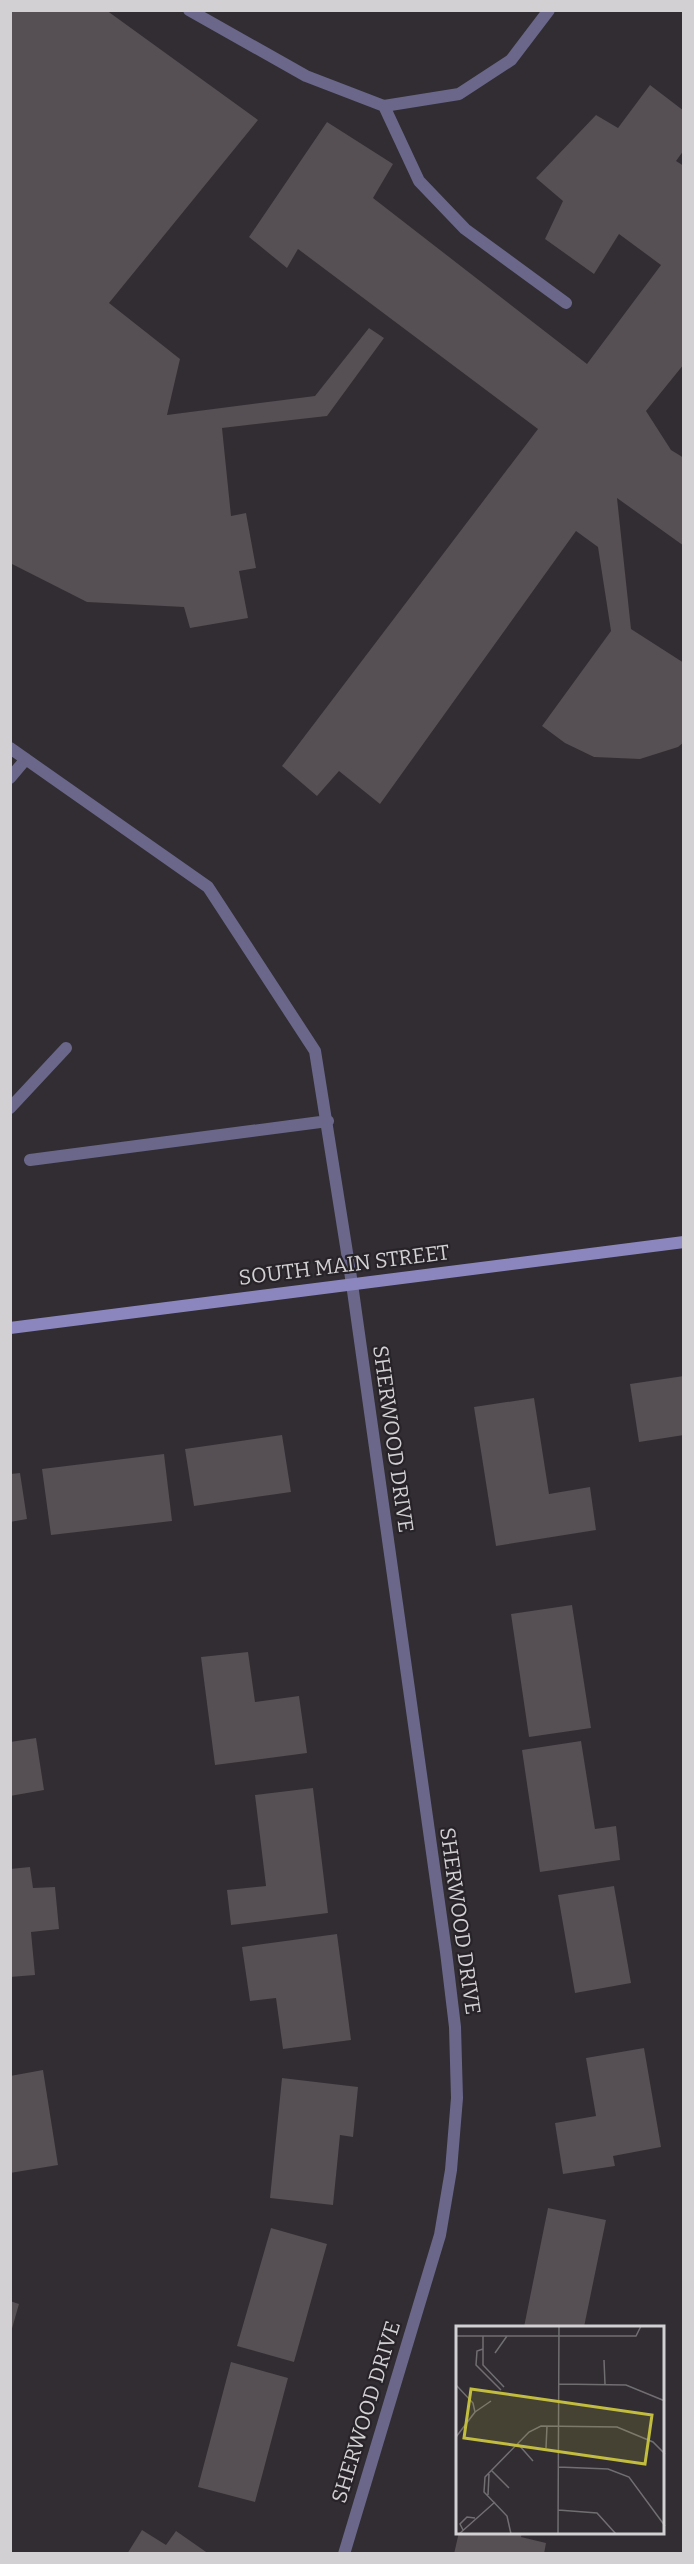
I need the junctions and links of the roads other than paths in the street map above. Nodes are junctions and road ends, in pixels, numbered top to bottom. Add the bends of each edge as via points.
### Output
1 (189, 10) edge
2 (549, 10) edge
3 (384, 105) junction
4 (566, 303) dead end
5 (10, 748) edge
6 (26, 759) junction
7 (10, 778) edge
8 (66, 1047) dead end
9 (10, 1108) edge
10 (328, 1121) junction
11 (30, 1160) dead end
12 (684, 1242) edge
13 (352, 1284) junction
14 (10, 1328) edge
15 (344, 2553) edge

1 - 3 street via 306,76
2 - 3 street via 511,60 459,93
3 - 4 street via 419,181 465,229
5 - 6 street, SHERWOOD DRIVE
6 - 7 street
6 - 10 street, SHERWOOD DRIVE via 208,887 315,1051
8 - 9 street
10 - 11 street
10 - 13 street, SHERWOOD DRIVE
12 - 13 street, SOUTH MAIN STREET
13 - 14 street, SOUTH MAIN STREET
13 - 15 street, SHERWOOD DRIVE via 446,1952 455,2027 457,2098 440,2235

